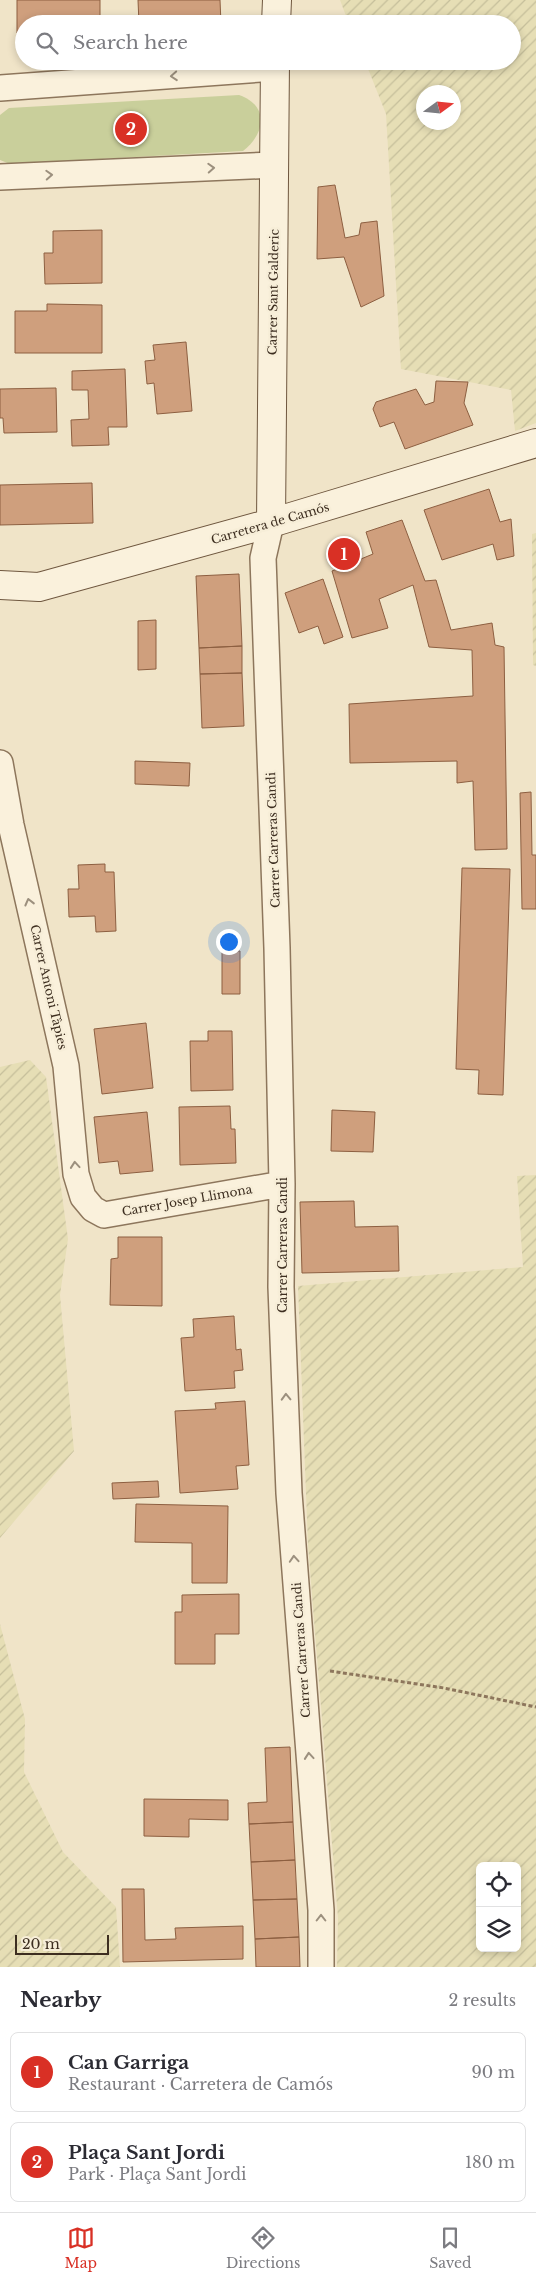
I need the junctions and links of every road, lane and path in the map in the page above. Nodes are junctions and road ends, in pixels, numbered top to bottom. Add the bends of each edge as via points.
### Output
1 (277, 0) edge
2 (276, 15) edge
3 (215, 70) edge
4 (275, 70) edge
5 (0, 88) edge
6 (274, 165) junction
7 (0, 177) edge
8 (536, 443) edge
9 (271, 523) junction
10 (0, 586) edge
11 (0, 763) edge
12 (282, 1184) junction
13 (93, 1209) joint
14 (302, 1670) junction
15 (536, 1707) edge
16 (321, 1967) edge

1 - 2 street
3 -> 5 street
4 - 6 street, Carrer Sant Galderic
7 -> 6 street
6 - 9 street, Carrer Sant Galderic
8 - 9 street, Carretera de Camós
9 - 10 street, Carretera de Camós via 39,587
9 - 12 street, Carrer Carreras Candi via 263,558
13 -> 11 street, Carrer Antoni Tàpies via 82,1197 76,1174 66,1066
12 - 13 street, Carrer Josep Llimona via 104,1215
14 -> 12 street, Carrer Carreras Candi via 289,1493 281,1287
14 - 15 path via 333,1671 444,1688
16 -> 14 street, Carrer Carreras Candi via 321,1910

